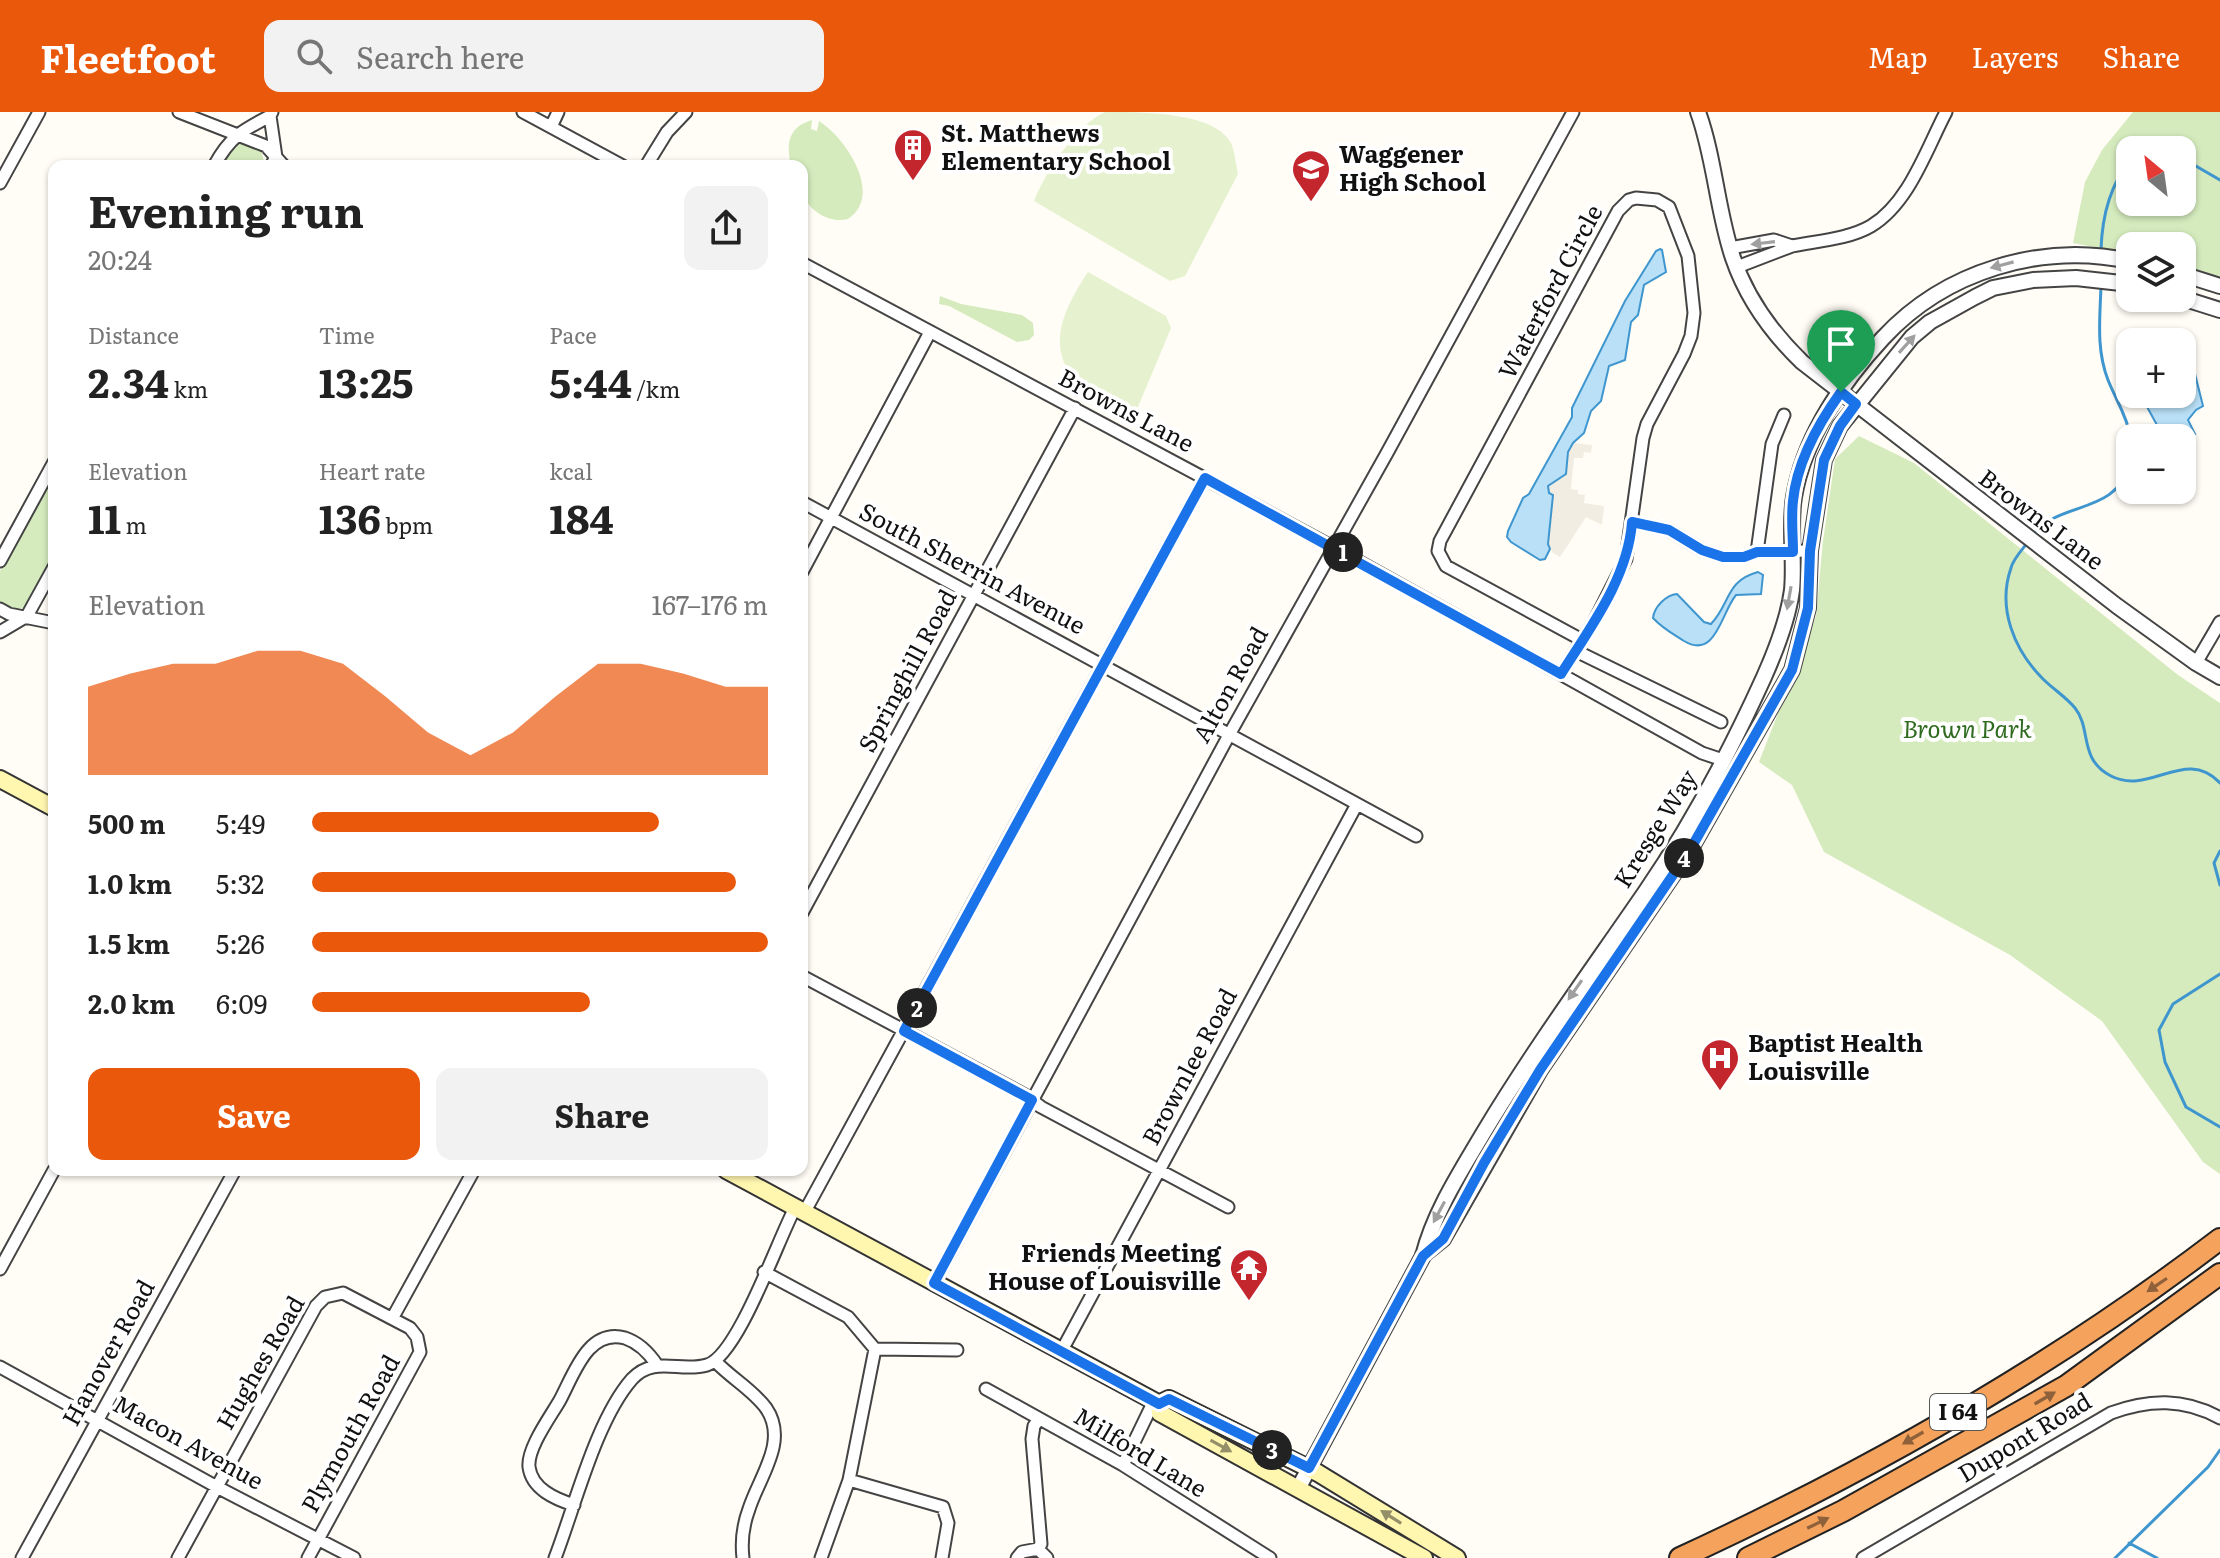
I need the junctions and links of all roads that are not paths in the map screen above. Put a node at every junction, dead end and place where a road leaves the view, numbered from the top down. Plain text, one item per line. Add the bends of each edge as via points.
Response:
1 (39, 112) edge
2 (179, 112) edge
3 (523, 112) edge
4 (558, 112) edge
5 (686, 112) edge
6 (1573, 112) edge
7 (1698, 112) edge
8 (271, 114) edge
9 (1940, 114) edge
10 (551, 127) junction
11 (235, 135) junction
12 (217, 160) edge
13 (275, 160) edge
14 (277, 160) edge
15 (612, 160) edge
16 (650, 160) edge
17 (0, 183) edge
18 (1792, 246) junction
19 (1730, 248) junction
20 (2116, 258) edge
21 (808, 266) edge
22 (1737, 267) junction
23 (2196, 278) edge
24 (2116, 282) edge
25 (2220, 286) edge
26 (2196, 302) edge
27 (2220, 310) edge
28 (930, 332) junction
29 (1841, 392) junction
30 (1856, 404) junction
31 (1075, 408) junction
32 (1784, 415) dead end
33 (48, 473) edge
34 (1205, 478) junction
35 (808, 505) edge
36 (831, 518) junction
37 (1632, 522) junction
38 (1333, 547) junction
39 (1810, 551) junction
40 (1757, 552) junction
41 (1793, 552) junction
42 (0, 561) edge
43 (808, 561) edge
44 (48, 578) edge
45 (975, 595) junction
46 (0, 609) edge
47 (27, 616) junction
48 (48, 621) edge
49 (2220, 622) edge
50 (0, 632) edge
51 (1579, 646) junction
52 (2196, 663) junction
53 (1102, 665) junction
54 (1561, 674) junction
55 (2220, 677) edge
56 (1721, 722) dead end
57 (1229, 735) junction
58 (1723, 760) junction
59 (0, 779) edge
60 (1357, 804) junction
61 (48, 805) edge
62 (1416, 836) dead end
63 (808, 902) edge
64 (808, 979) edge
65 (904, 1031) junction
66 (1032, 1100) junction
67 (1159, 1171) junction
68 (51, 1176) edge
69 (232, 1176) edge
70 (471, 1176) edge
71 (737, 1176) edge
72 (1228, 1207) dead end
73 (799, 1210) junction
74 (2220, 1239) edge
75 (1423, 1256) junction
76 (0, 1269) edge
77 (764, 1272) junction
78 (2220, 1274) edge
79 (934, 1283) junction
80 (393, 1317) junction
81 (875, 1349) junction
82 (957, 1350) dead end
83 (1061, 1352) junction
84 (715, 1361) junction
85 (657, 1365) junction
86 (0, 1367) edge
87 (986, 1389) dead end
88 (1157, 1402) junction
89 (2220, 1418) edge
90 (98, 1419) junction
91 (1039, 1419) junction
92 (1123, 1465) junction
93 (1309, 1468) junction
94 (849, 1480) junction
95 (217, 1487) junction
96 (1299, 1487) junction
97 (574, 1505) junction
98 (319, 1539) junction
99 (1038, 1549) junction
100 (22, 1558) edge
101 (178, 1558) edge
102 (308, 1558) edge
103 (354, 1558) edge
104 (555, 1558) edge
105 (743, 1558) edge
106 (821, 1558) edge
107 (942, 1558) edge
108 (1017, 1558) edge
109 (1047, 1558) edge
110 (1270, 1558) edge
111 (1424, 1558) edge
112 (1457, 1558) edge
113 (1680, 1558) edge
114 (1748, 1558) edge
115 (1863, 1558) edge

1 - 17 street
2 - 11 street
3 - 10 street
4 - 10 street
5 - 16 street
6 - 38 street, Alton Road
7 - 19 street, Browns Lane
8 - 11 street
8 - 14 street
9 - 18 street via 1901,198 1885,216 1869,228
10 - 15 street
11 - 12 street
11 - 13 street via 266,146
18 -> 19 street via 1774,240
18 - 22 street
19 - 22 street, Browns Lane
20 -> 29 street, Kresge Way via 2079,255 1989,268 1901,321
21 - 28 street, Browns Lane
22 - 29 street, Browns Lane via 1771,329
23 - 25 street
30 -> 24 street, Kresge Way via 1912,337 1993,288 2076,278
26 - 27 street
28 - 31 street, Browns Lane
28 - 36 street
29 - 30 street, Browns Lane
29 - 41 street, Kresge Way via 1823,417 1799,475
30 - 39 street, Kresge Way via 1824,460
30 - 52 street, Browns Lane
31 - 34 street, Browns Lane
31 - 45 street, Springhill Road
32 - 40 street via 1772,444
33 - 42 street
34 - 38 street, Browns Lane
34 - 53 street
35 - 36 street, South Sherrin Avenue
36 - 43 street
36 - 45 street, South Sherrin Avenue
37 - 40 street via 1669,530 1723,557
37 - 51 street, Waterford Circle via 1624,564
37 - 51 street, Waterford Circle via 1647,424 1684,354 1694,313 1688,256 1669,207 1636,198 1618,211 1438,551 1446,566
38 - 54 street, Browns Lane
38 - 57 street, Alton Road
39 - 41 street
39 - 75 street, Kresge Way via 1808,608 1792,670 1690,850 1540,1070 1443,1239
40 - 41 street
41 -> 58 street, Kresge Way via 1792,589 1780,639
44 - 47 street
45 - 53 street, South Sherrin Avenue
45 - 63 street, Springhill Road
46 - 47 street
47 - 48 street
47 - 50 street
49 - 52 street
51 - 54 street, Waterford Circle
51 - 56 street
52 - 55 street, Browns Lane
53 - 57 street, South Sherrin Avenue
53 - 65 street
54 - 58 street, Browns Lane
57 - 60 street, South Sherrin Avenue
57 - 66 street, Alton Road
58 -> 75 street, Kresge Way via 1679,842 1513,1083 1430,1230
59 - 61 main road
60 - 62 street, South Sherrin Avenue
60 - 67 street, Brownlee Road
64 - 65 street
65 - 66 street
65 - 73 street
66 - 67 street
66 - 79 street, Alton Road
67 - 72 street
67 - 83 street, Brownlee Road
68 - 76 street
69 - 90 street, Hanover Road
70 - 80 street, Plymouth Road
71 - 73 main road
73 - 77 street
73 - 79 main road
74 -> 113 highway, I 64 via 2013,1380 1874,1460
75 - 93 street, Kresge Way
77 - 81 street via 848,1317
77 - 84 street via 738,1332
114 -> 78 highway, I 64 via 2066,1386
79 - 83 main road
80 - 95 street, Hughes Road via 348,1294 321,1300
80 - 98 street, Plymouth Road via 417,1337 418,1359
81 - 82 street
81 - 94 street
83 - 88 main road
84 - 85 street
84 - 105 street via 759,1400 774,1427 770,1461 743,1528
85 - 97 street via 639,1372 623,1392
85 - 97 street via 647,1350 620,1337 600,1339 586,1352 529,1461 543,1490
86 - 90 street, Macon Avenue
87 - 91 street, Milford Lane
88 - 92 street
88 - 93 main road via 1169,1399
88 -> 96 main road via 1160,1413
89 - 115 street, Dupont Road via 2168,1402 2111,1413
90 - 95 street, Macon Avenue
90 - 100 street, Hanover Road
91 - 92 street, Milford Lane
91 - 99 street via 1032,1439 1042,1537
92 - 110 street, Milford Lane
93 - 96 street, Kresge Way
112 -> 93 main road
94 - 106 street
94 - 107 street via 943,1507 948,1523
95 - 98 street, Macon Avenue
95 - 101 street, Hughes Road
96 - 111 main road
97 - 104 street
98 - 102 street, Plymouth Road
98 - 103 street, Macon Avenue
99 - 108 street
99 - 109 street

